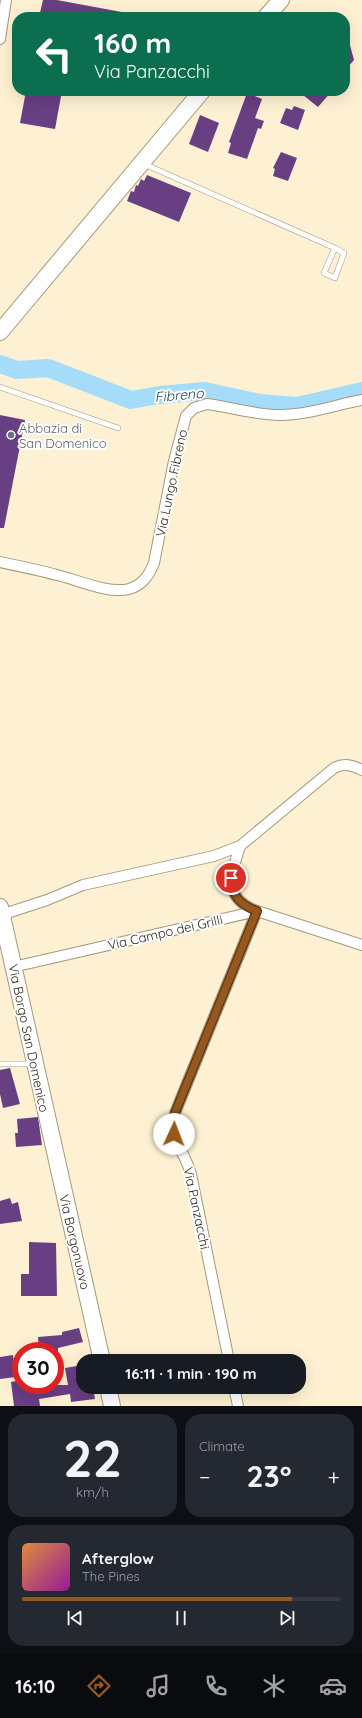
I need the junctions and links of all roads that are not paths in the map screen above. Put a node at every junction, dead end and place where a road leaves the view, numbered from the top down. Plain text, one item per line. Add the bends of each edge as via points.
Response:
1 (6, 0) edge
2 (281, 0) edge
3 (270, 12) edge
4 (0, 39) edge
5 (198, 96) edge
6 (141, 163) junction
7 (335, 248) junction
8 (0, 332) edge
9 (0, 387) edge
10 (362, 400) edge
11 (118, 428) dead end
12 (0, 562) edge
13 (362, 770) edge
14 (240, 846) junction
15 (1, 911) edge
16 (257, 911) junction
17 (362, 945) edge
18 (13, 967) junction
19 (0, 1064) edge
20 (35, 1064) junction
21 (48, 1123) joint
22 (100, 1354) edge
23 (228, 1354) edge
24 (109, 1394) edge
25 (235, 1394) edge
26 (112, 1406) edge
27 (238, 1406) edge

1 - 4 street
2 - 3 main road
5 - 6 main road
6 - 7 lane
6 - 8 main road
7 - 7 lane via 324,273 335,278 344,253
9 - 11 lane
10 - 12 street, Via Lungo Fibreno via 284,415 206,404 190,410 186,416 174,461 154,563 146,578 136,586 126,589 107,588
13 - 14 street via 350,765 334,768
14 - 15 street via 214,856 82,885 51,898
14 - 16 street via 232,875 233,889 239,902
15 - 18 main road, Via Borgo San Domenico
16 - 17 street
16 - 18 street, Via Campo dei Grilli
16 - 23 street, Via Panzacchi via 172,1126 191,1174
18 - 20 main road, Via Borgo San Domenico
19 - 20 lane
20 - 21 main road, Via Borgo San Domenico
21 - 22 main road, Via Borgonuovo
24 - 26 main road
25 - 27 street

